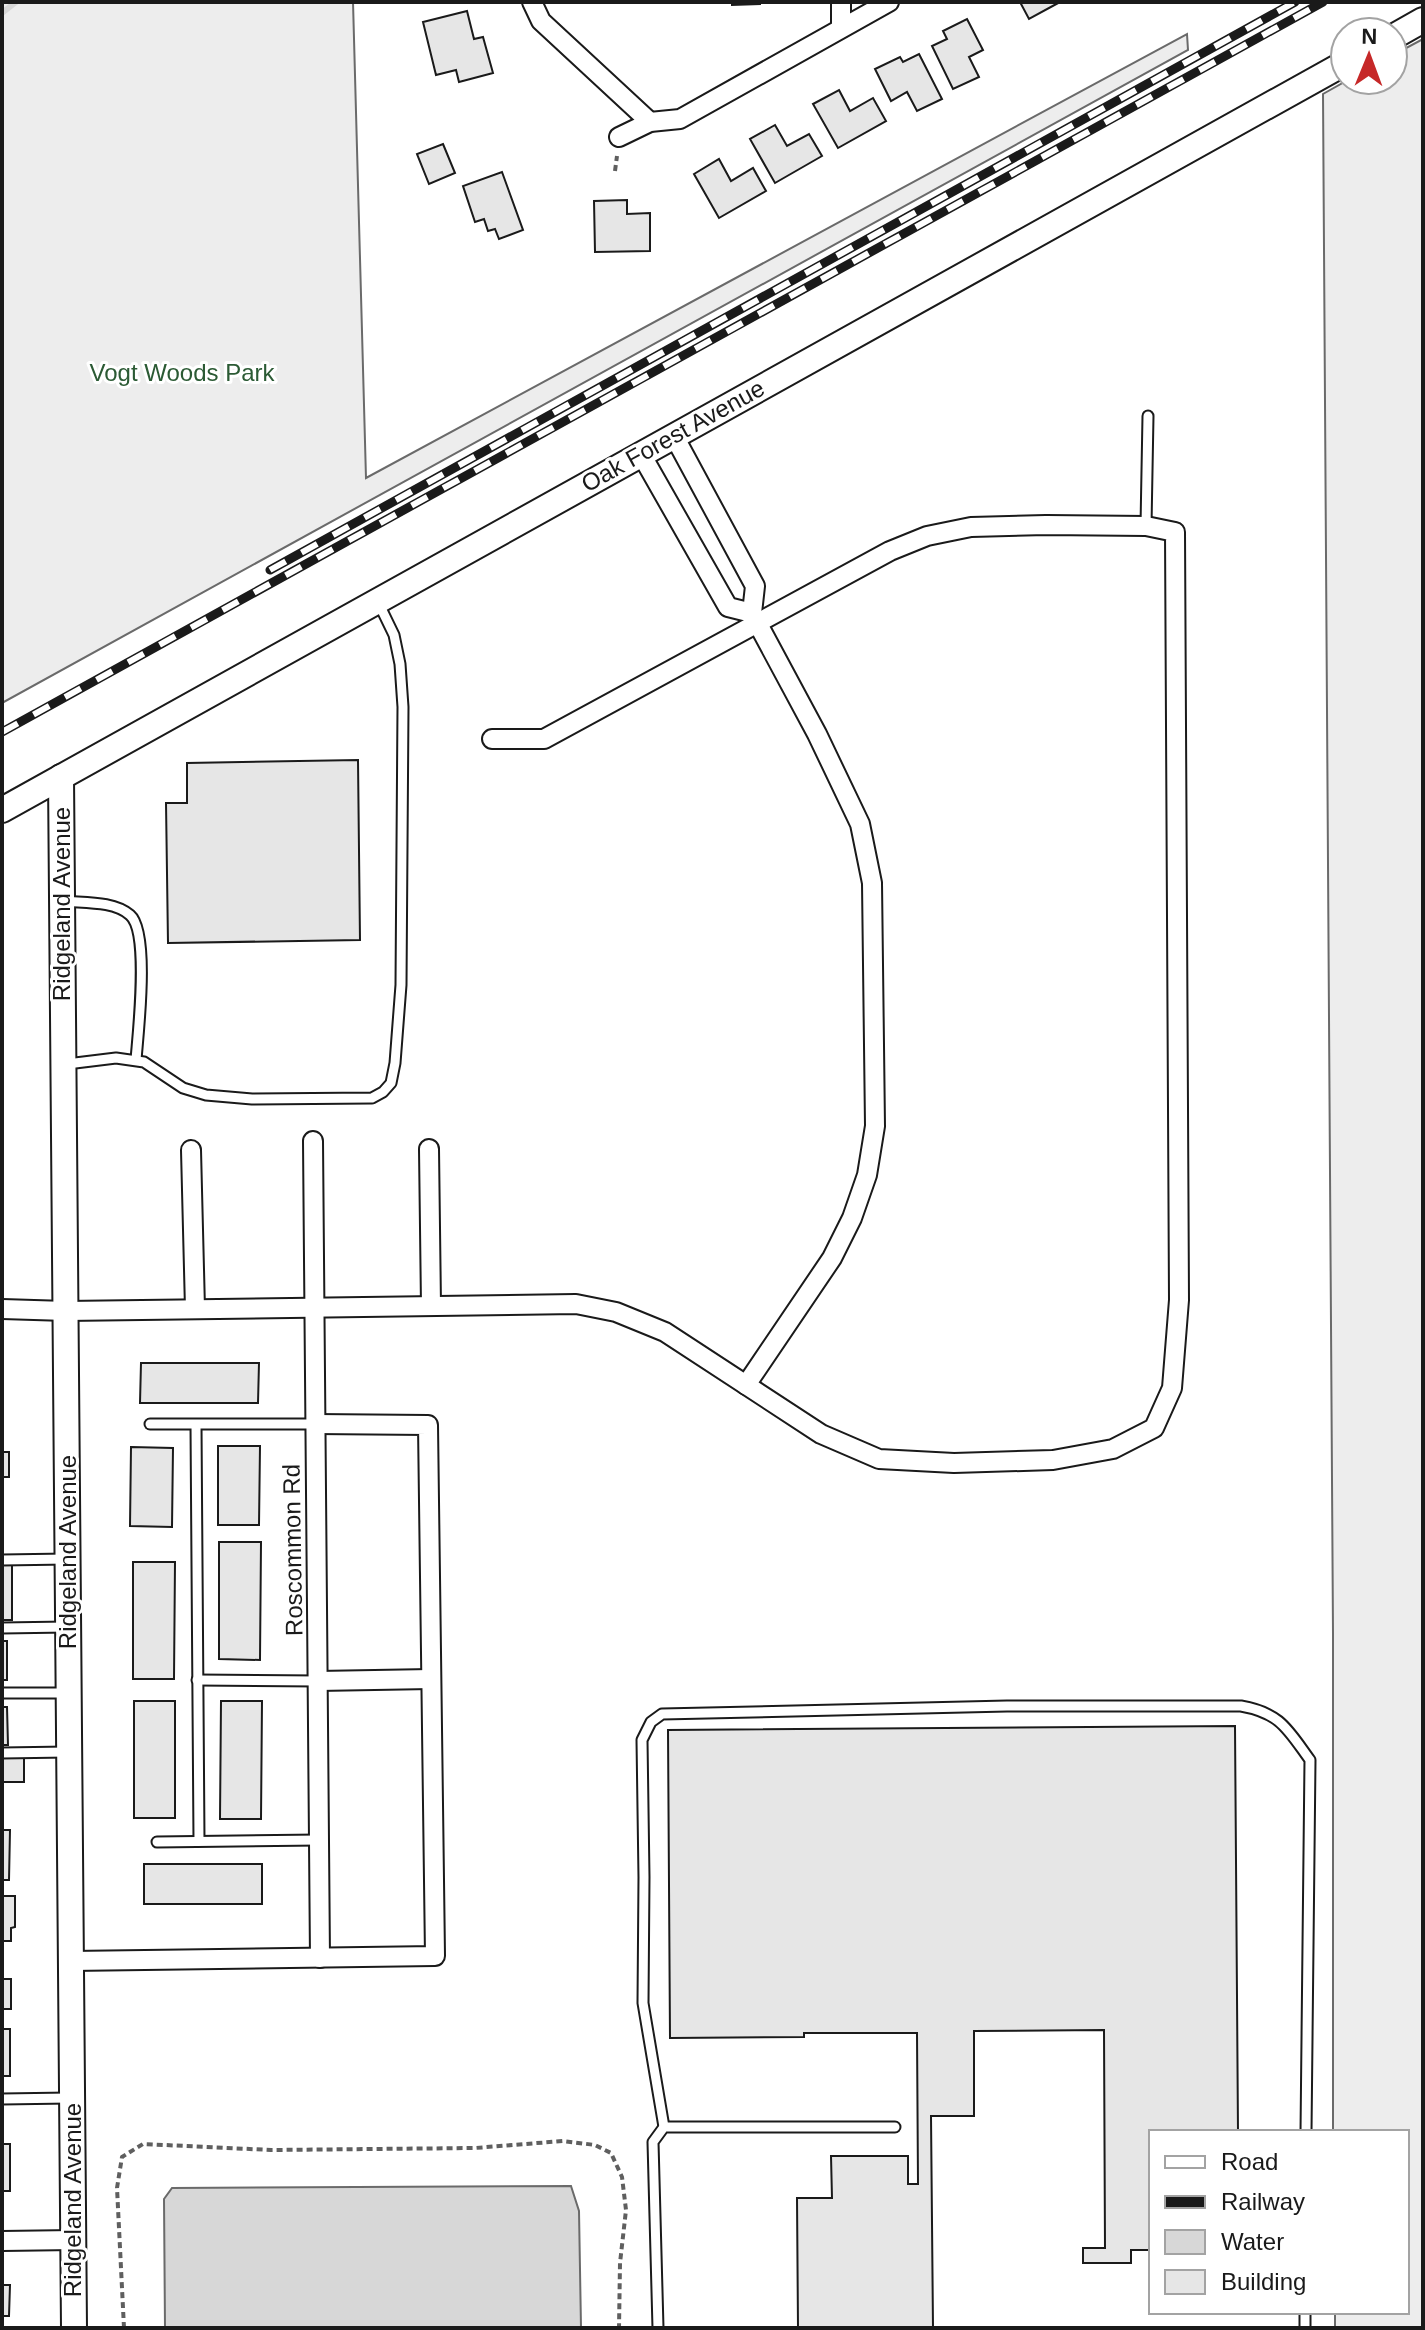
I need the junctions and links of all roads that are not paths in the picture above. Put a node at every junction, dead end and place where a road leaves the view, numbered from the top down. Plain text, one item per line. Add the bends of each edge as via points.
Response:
1 (532, 2) edge
2 (841, 2) edge
3 (889, 2) edge
4 (841, 28) junction
5 (1329, 72) edge
6 (650, 122) junction
7 (619, 137) dead end
8 (1148, 416) dead end
9 (674, 436) junction
10 (641, 454) junction
11 (1146, 526) junction
12 (378, 601) junction
13 (754, 618) junction
14 (492, 739) dead end
15 (61, 777) junction
16 (2, 810) edge
17 (62, 901) junction
18 (136, 1060) junction
19 (63, 1065) junction
20 (313, 1141) dead end
21 (429, 1149) dead end
22 (191, 1150) dead end
23 (431, 1306) junction
24 (315, 1307) junction
25 (2, 1309) edge
26 (195, 1309) junction
27 (66, 1311) junction
28 (746, 1385) junction
29 (150, 1424) dead end
30 (315, 1424) junction
31 (196, 1425) junction
32 (68, 1559) junction
33 (2, 1560) edge
34 (68, 1627) junction
35 (2, 1628) edge
36 (431, 1679) junction
37 (197, 1680) junction
38 (318, 1681) junction
39 (2, 1693) edge
40 (69, 1693) junction
41 (69, 1752) junction
42 (2, 1753) edge
43 (319, 1840) junction
44 (199, 1841) junction
45 (157, 1842) dead end
46 (320, 1958) junction
47 (71, 1961) junction
48 (72, 2098) junction
49 (2, 2099) edge
50 (664, 2127) junction
51 (895, 2127) dead end
52 (1306, 2130) edge
53 (74, 2240) junction
54 (2, 2241) edge
55 (74, 2328) edge
56 (658, 2328) edge

1 - 6 street via 541,21
2 - 4 street
3 - 4 street
4 - 6 street via 680,119
5 - 9 street, Oak Forest Avenue
6 - 7 street
8 - 11 lane
9 - 10 street, Oak Forest Avenue
9 - 13 street via 755,586
10 - 12 street, Oak Forest Avenue
10 - 13 street via 728,607
11 - 13 street via 971,527 927,536
11 - 28 street via 1175,532 1179,1300 1172,1388 1154,1428 1113,1449 1053,1460 879,1459 821,1434
12 - 15 street, Oak Forest Avenue
12 - 18 lane via 394,635 403,707 401,985 391,1083 372,1098 206,1095 183,1088
13 - 14 street via 544,739
13 - 28 street via 860,824 872,883 875,1126 867,1175 845,1232
15 - 16 street, Oak Forest Avenue
15 - 17 street, Ridgeland Avenue
17 - 18 lane via 127,912 139,928
17 - 19 street, Ridgeland Avenue
18 - 19 lane
19 - 27 street, Ridgeland Avenue
20 - 24 street, Roscommon Rd
21 - 23 street
22 - 26 street
23 - 24 street
23 - 28 street via 576,1304 616,1312 665,1332
24 - 26 street
24 - 30 street, Roscommon Rd
25 - 27 street
26 - 27 street
27 - 32 street, Ridgeland Avenue
29 - 31 lane
30 - 31 lane
30 - 36 street via 428,1425
30 - 38 street, Roscommon Rd
31 - 37 lane
32 - 33 lane
32 - 34 street, Ridgeland Avenue
34 - 35 lane
34 - 40 street, Ridgeland Avenue
36 - 38 street
36 - 46 street via 435,1956
37 - 38 lane
37 - 44 lane
38 - 43 street, Roscommon Rd
39 - 40 lane
40 - 41 street, Ridgeland Avenue
41 - 42 lane
41 - 47 street, Ridgeland Avenue
43 - 44 lane
43 - 46 street, Roscommon Rd
44 - 45 lane
46 - 47 street
47 - 48 street, Ridgeland Avenue
48 - 49 lane
48 - 53 street, Ridgeland Avenue
50 - 51 lane
50 - 52 lane via 643,2003 642,1740 651,1722 662,1714 1241,1706 1261,1710 1285,1726 1310,1760
50 - 56 lane via 653,2142
53 - 54 street
53 - 55 street, Ridgeland Avenue

